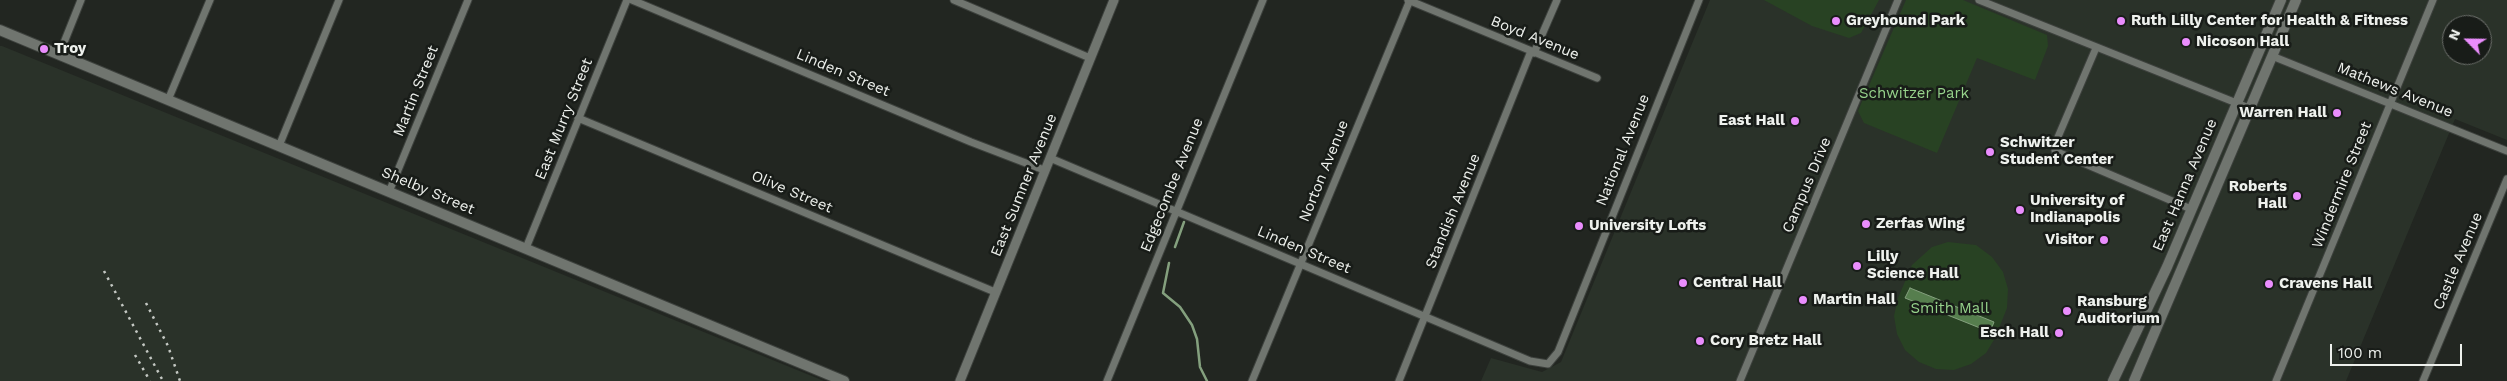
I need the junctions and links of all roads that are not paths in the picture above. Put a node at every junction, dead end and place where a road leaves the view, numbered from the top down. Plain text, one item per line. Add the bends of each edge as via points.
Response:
1 (81, 0) edge
2 (210, 0) edge
3 (339, 0) edge
4 (468, 0) edge
5 (627, 0) edge
6 (632, 0) edge
7 (954, 0) edge
8 (1114, 0) edge
9 (1263, 0) edge
10 (1409, 0) edge
11 (1557, 0) edge
12 (1699, 0) edge
13 (1898, 0) edge
14 (1979, 0) edge
15 (2281, 0) edge
16 (2296, 0) edge
17 (2434, 0) edge
18 (0, 30) edge
19 (2096, 48) junction
20 (1533, 52) junction
21 (59, 55) junction
22 (2272, 56) junction
23 (1090, 58) junction
24 (1597, 78) dead end
25 (168, 100) junction
26 (2237, 103) junction
27 (2391, 103) junction
28 (2250, 108) junction
29 (578, 118) junction
30 (279, 146) junction
31 (2507, 151) edge
32 (1050, 158) junction
33 (1044, 170) junction
34 (2507, 179) edge
35 (390, 192) junction
36 (2191, 209) junction
37 (1176, 211) junction
38 (526, 248) junction
39 (1301, 264) junction
40 (995, 292) junction
41 (1426, 316) junction
42 (1548, 364) joint
43 (844, 381) edge
44 (960, 381) edge
45 (1107, 381) edge
46 (1252, 381) edge
47 (1399, 381) edge
48 (1740, 381) edge
49 (2113, 381) edge
50 (2134, 381) edge
51 (2276, 381) edge
52 (2423, 381) edge

1 - 21 street
2 - 25 street
3 - 30 street
4 - 35 street, Martin Street
5 - 29 street, East Murry Street
6 - 33 street, Linden Street
7 - 23 street
8 - 23 street, East Sumner Avenue
9 - 37 street, Edgecombe Avenue
10 - 20 street, Boyd Avenue
10 - 39 street, Norton Avenue
11 - 20 street, Standish Avenue
12 - 42 street, National Avenue via 1558,352
13 - 48 street, Campus Drive
14 - 19 street
15 - 26 main road, East Hanna Avenue
16 - 22 main road, East Hanna Avenue
17 - 27 street, Windermire Street
18 - 21 main road, Shelby Street
19 - 26 street
19 - 36 street via 2055,144 2055,151
20 - 24 street, Boyd Avenue
20 - 41 street, Standish Avenue
21 - 25 main road, Shelby Street
22 - 27 street, Mathews Avenue
22 - 28 main road, East Hanna Avenue
23 - 32 street, East Sumner Avenue
25 - 30 main road, Shelby Street
26 - 28 street
26 - 36 main road, East Hanna Avenue
27 - 31 street, Mathews Avenue
27 - 51 street, Windermire Street
28 - 50 main road, East Hanna Avenue
29 - 38 street, East Murry Street
29 - 40 street, Olive Street
30 - 35 main road, Shelby Street
32 - 33 street, East Sumner Avenue
32 - 37 street, Linden Street
33 - 40 street, East Sumner Avenue
34 - 52 street, Castle Avenue
35 - 38 main road, Shelby Street
36 - 49 main road, East Hanna Avenue
37 - 39 street, Linden Street
37 - 45 street, Edgecombe Avenue
38 - 43 main road, Shelby Street
39 - 41 street, Linden Street
39 - 46 street, Norton Avenue
40 - 44 street, East Sumner Avenue
41 - 42 street, Linden Street via 1530,361
41 - 47 street, Standish Avenue

